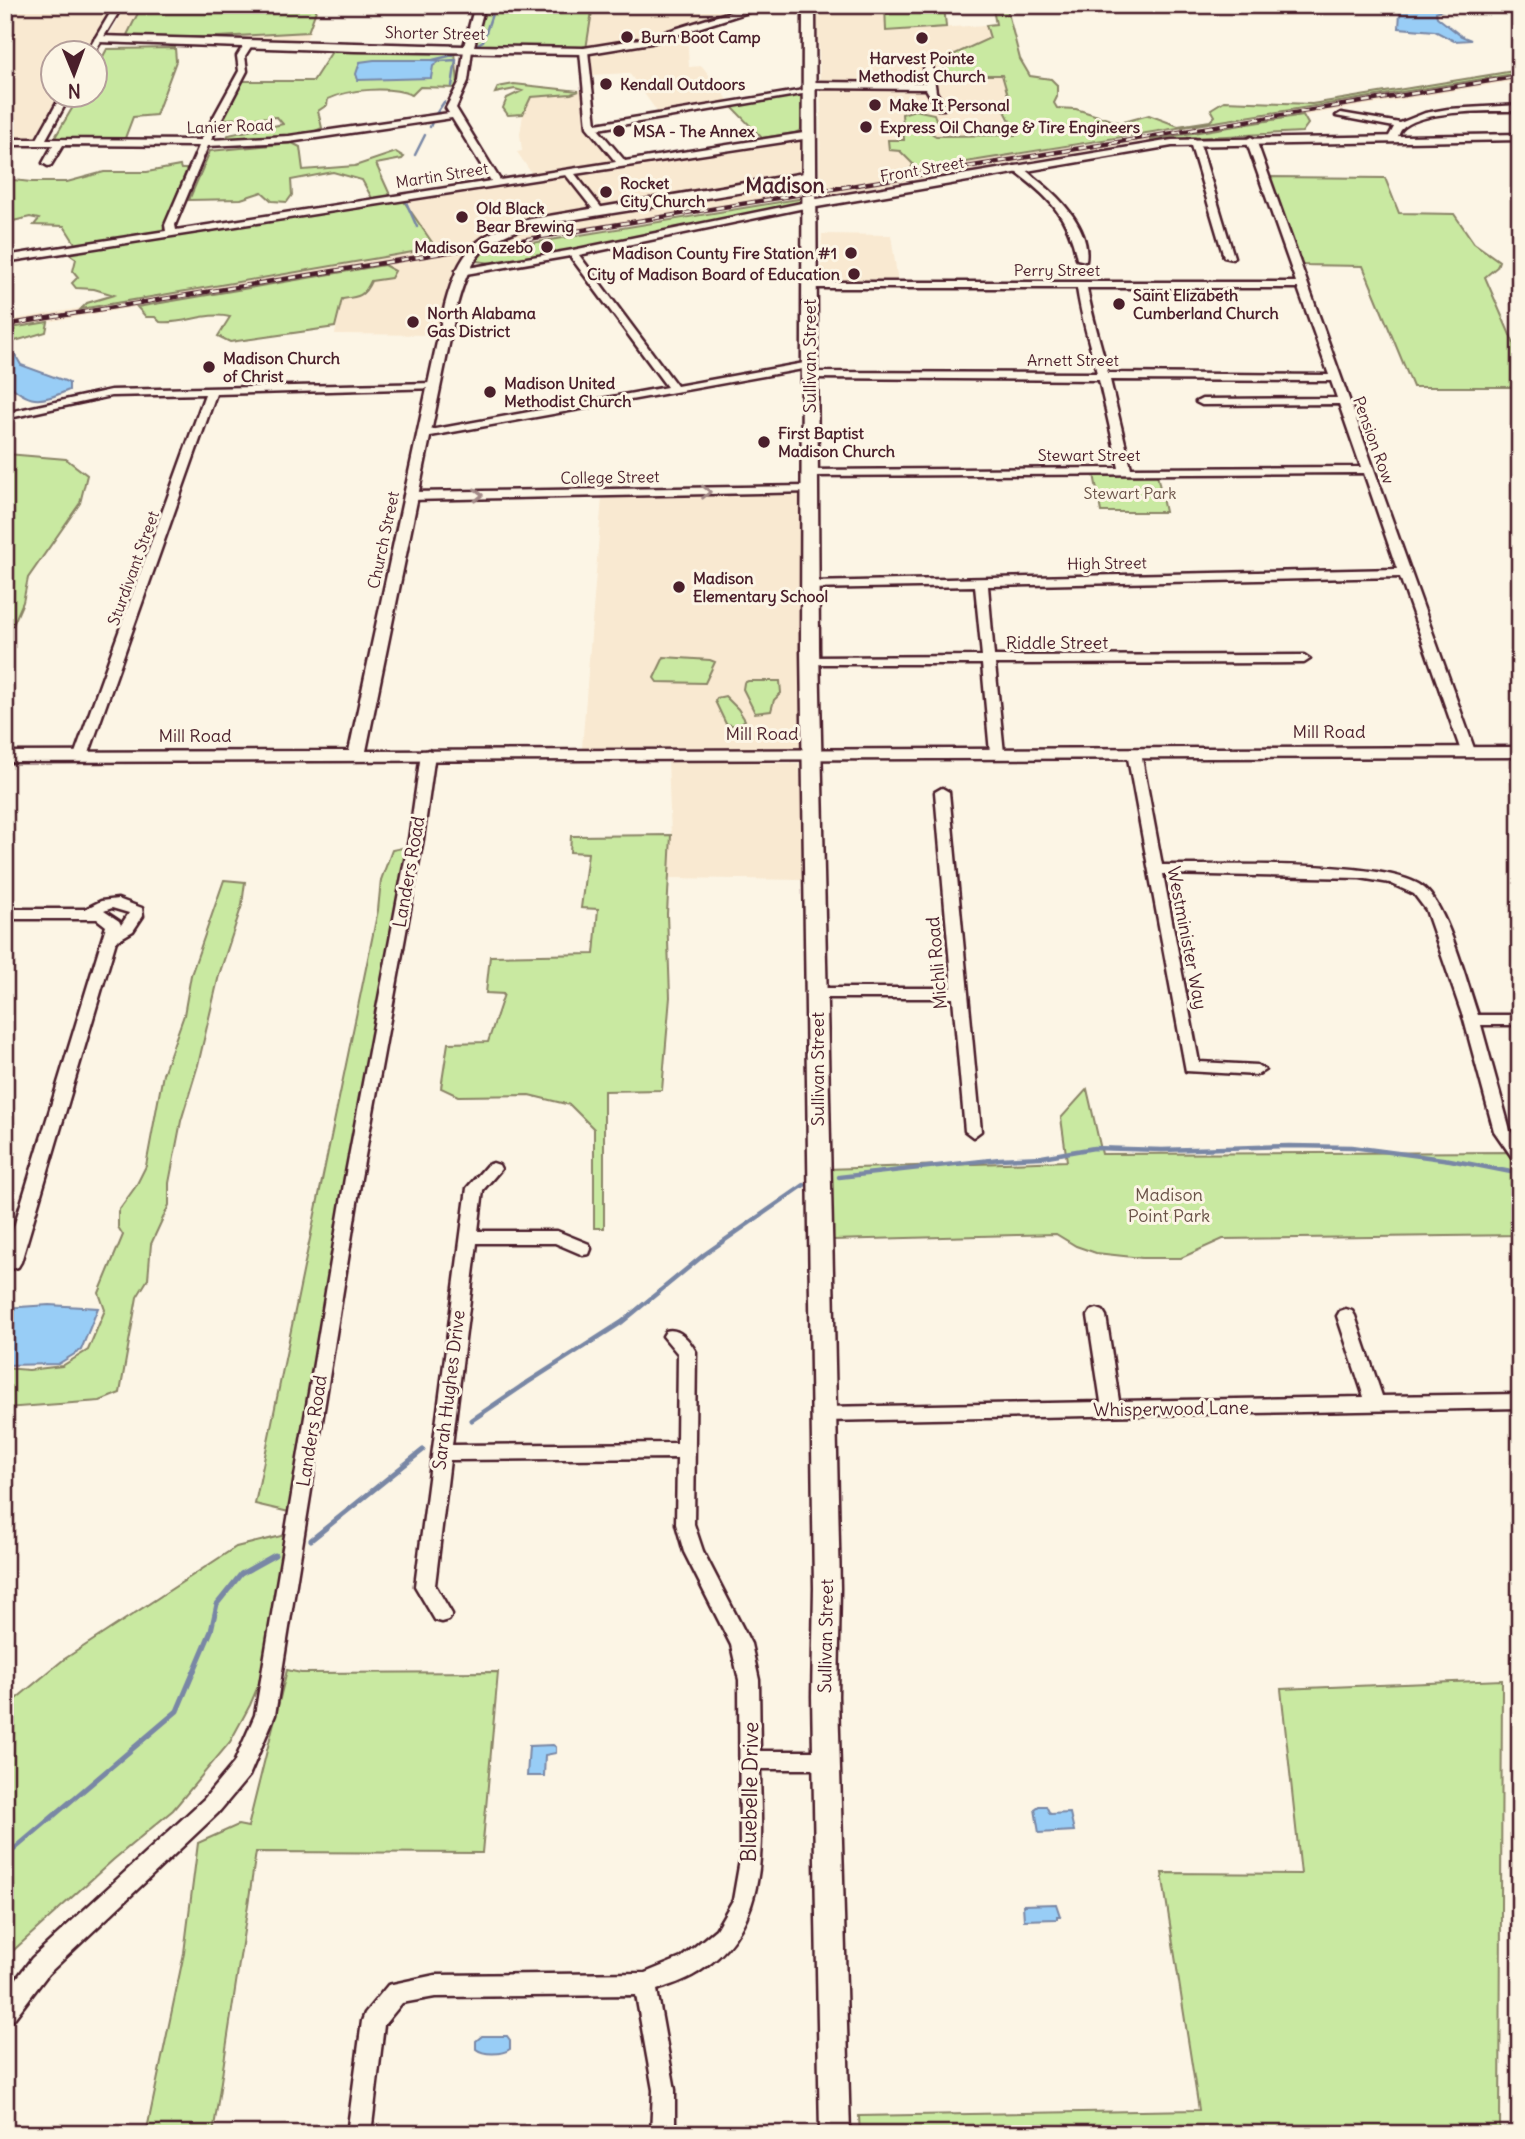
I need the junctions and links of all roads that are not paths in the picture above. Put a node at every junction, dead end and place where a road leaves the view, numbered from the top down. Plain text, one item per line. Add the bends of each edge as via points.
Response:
1 (119, 5) edge
2 (480, 5) edge
3 (765, 5) edge
4 (809, 5) edge
5 (100, 38) edge
6 (108, 39) edge
7 (248, 45) junction
8 (468, 50) junction
9 (584, 51) junction
10 (928, 63) dead end
11 (929, 86) junction
12 (810, 89) junction
13 (941, 107) dead end
14 (59, 108) edge
15 (1520, 108) edge
16 (453, 115) junction
17 (1341, 116) dead end
18 (1398, 125) junction
19 (592, 127) junction
20 (810, 135) junction
21 (1520, 137) edge
22 (1393, 138) junction
23 (1251, 139) junction
24 (1192, 141) junction
25 (5, 142) edge
26 (40, 142) junction
27 (59, 143) junction
28 (204, 144) junction
29 (48, 163) dead end
30 (622, 163) junction
31 (1016, 168) junction
32 (568, 171) junction
33 (496, 182) junction
34 (811, 189) junction
35 (599, 211) junction
36 (171, 233) junction
37 (573, 254) junction
38 (1230, 257) dead end
39 (1082, 258) dead end
40 (5, 260) edge
41 (460, 272) junction
42 (810, 285) junction
43 (1303, 285) junction
44 (1082, 286) junction
45 (810, 370) junction
46 (1103, 376) junction
47 (1335, 378) junction
48 (435, 386) junction
49 (674, 388) junction
50 (212, 390) junction
51 (1343, 401) junction
52 (1202, 402) dead end
53 (5, 416) edge
54 (425, 434) junction
55 (1368, 470) junction
56 (1126, 471) junction
57 (809, 473) junction
58 (809, 491) junction
59 (410, 496) junction
60 (1404, 573) junction
61 (981, 582) junction
62 (810, 586) junction
63 (1304, 659) dead end
64 (989, 660) junction
65 (810, 661) junction
66 (1468, 751) junction
67 (1134, 752) junction
68 (1520, 752) edge
69 (812, 753) junction
70 (997, 753) junction
71 (357, 754) junction
72 (428, 754) junction
73 (81, 756) junction
74 (5, 757) edge
75 (942, 792) dead end
76 (1155, 869) junction
77 (5, 914) edge
78 (88, 914) junction
79 (111, 938) junction
80 (958, 988) junction
81 (817, 989) junction
82 (1472, 1020) junction
83 (1520, 1020) edge
84 (1257, 1070) dead end
85 (973, 1131) dead end
86 (1520, 1156) edge
87 (493, 1169) dead end
88 (468, 1237) junction
89 (583, 1249) dead end
90 (5, 1265) edge
91 (1097, 1316) dead end
92 (1346, 1316) dead end
93 (672, 1336) dead end
94 (1520, 1401) edge
95 (1376, 1404) junction
96 (1111, 1410) junction
97 (823, 1414) junction
98 (686, 1451) junction
99 (441, 1453) junction
100 (442, 1614) dead end
101 (751, 1760) junction
102 (827, 1760) junction
103 (645, 1984) junction
104 (5, 2012) edge
105 (359, 2134) edge
106 (663, 2134) edge
107 (835, 2134) edge

1 - 5 street
2 - 8 street
3 - 9 street, Shorter Street via 647,41
4 - 12 main road, Sullivan Street
6 - 7 street, Shorter Street
7 - 8 street, Shorter Street
7 - 28 street via 241,56 243,71
8 - 9 street, Shorter Street
8 - 16 street via 464,81 451,108
9 - 19 street
10 - 11 street
11 - 12 street
11 - 13 street
12 - 19 street
12 - 20 main road, Sullivan Street
14 - 26 street
15 - 18 street via 1438,113
16 - 28 street, Lanier Road via 289,139
16 - 33 street
17 - 18 street
18 - 22 street
19 - 30 street
20 - 30 street, Martin Street
20 - 34 main road, Sullivan Street
21 - 22 street, Front Street
22 - 23 street, Front Street
23 - 24 street, Front Street
23 - 43 street, Pension Row
24 - 31 street, Front Street
24 - 38 street
25 - 26 street, Lanier Road
26 - 27 street, Lanier Road
27 - 28 street, Lanier Road
27 - 29 street
28 - 36 street via 170,225
30 - 32 street, Martin Street
31 - 34 street, Front Street
31 - 39 street via 1071,221
32 - 33 street, Martin Street
32 - 35 street
33 - 36 street, Martin Street
34 - 35 street via 781,183
34 - 37 street, Front Street
34 - 42 main road, Sullivan Street
35 - 41 street via 495,234 474,248
36 - 40 street, Martin Street
37 - 41 street, Front Street
37 - 49 street
41 - 48 street, Church Street
42 - 44 street, Perry Street
42 - 45 main road, Sullivan Street
43 - 44 street, Perry Street
43 - 47 street, Pension Row
44 - 46 street
45 - 46 street, Arnett Street
45 - 49 street, Arnett Street
45 - 57 main road, Sullivan Street
46 - 47 street, Arnett Street
46 - 56 street
47 - 51 street, Pension Row
48 - 50 street
48 - 54 street, Church Street
49 - 54 street, Arnett Street
50 - 53 street via 111,393
50 - 73 street, Sturdivant Street
51 - 52 street
51 - 55 street, Pension Row
54 - 59 street, Church Street
55 - 56 street, Stewart Street
55 - 60 street, Pension Row
56 - 57 street, Stewart Street
57 - 58 main road, Sullivan Street
59 -> 58 street, College Street
58 - 62 main road, Sullivan Street
59 - 71 street, Church Street
60 - 61 street, High Street
60 - 66 street, Pension Row
61 - 62 street, High Street
61 - 64 street
62 - 65 main road, Sullivan Street
63 - 64 street, Riddle Street
64 - 65 street, Riddle Street
64 - 70 street
65 - 69 main road, Sullivan Street
66 - 67 street, Mill Road
66 - 68 street, Mill Road
67 - 70 street, Mill Road
67 - 76 street, Westminister Way
69 - 70 street, Mill Road
69 - 72 street, Mill Road
69 - 81 main road, Sullivan Street
71 - 72 street, Mill Road
71 - 73 street, Mill Road
72 - 104 street, Landers Road via 265,1715 242,1769 211,1806 40,1966
73 - 74 street, Mill Road
75 - 80 street, Michli Road
76 - 82 street via 1360,873 1394,879 1419,891 1433,909
76 - 84 street, Westminister Way via 1192,1067
77 - 78 street
78 - 79 street via 101,915 114,924
78 - 79 street via 117,902 137,911 137,919
79 - 90 street via 12,1262
80 - 81 street
80 - 85 street, Michli Road
81 - 97 main road, Sullivan Street
82 - 83 street
82 - 86 street via 1503,1131
87 - 88 street, Sarah Hughes Drive via 475,1188
88 - 89 street via 557,1237
88 - 99 street, Sarah Hughes Drive
91 - 96 street
92 - 95 street
93 - 98 street, Bluebelle Drive via 687,1352
94 - 95 street, Whisperwood Lane
95 - 96 street, Whisperwood Lane
96 - 97 street, Whisperwood Lane
97 - 102 main road, Sullivan Street
98 - 99 street
98 - 101 street, Bluebelle Drive via 685,1524 694,1552 741,1644 749,1680
99 - 100 street, Sarah Hughes Drive via 425,1586
101 - 102 street
101 - 103 street, Bluebelle Drive via 751,1860 743,1903 724,1936 689,1966
102 - 107 main road, Sullivan Street
103 - 105 street, Bluebelle Drive via 435,1986 396,1993 373,2021
103 - 106 street via 664,2090

